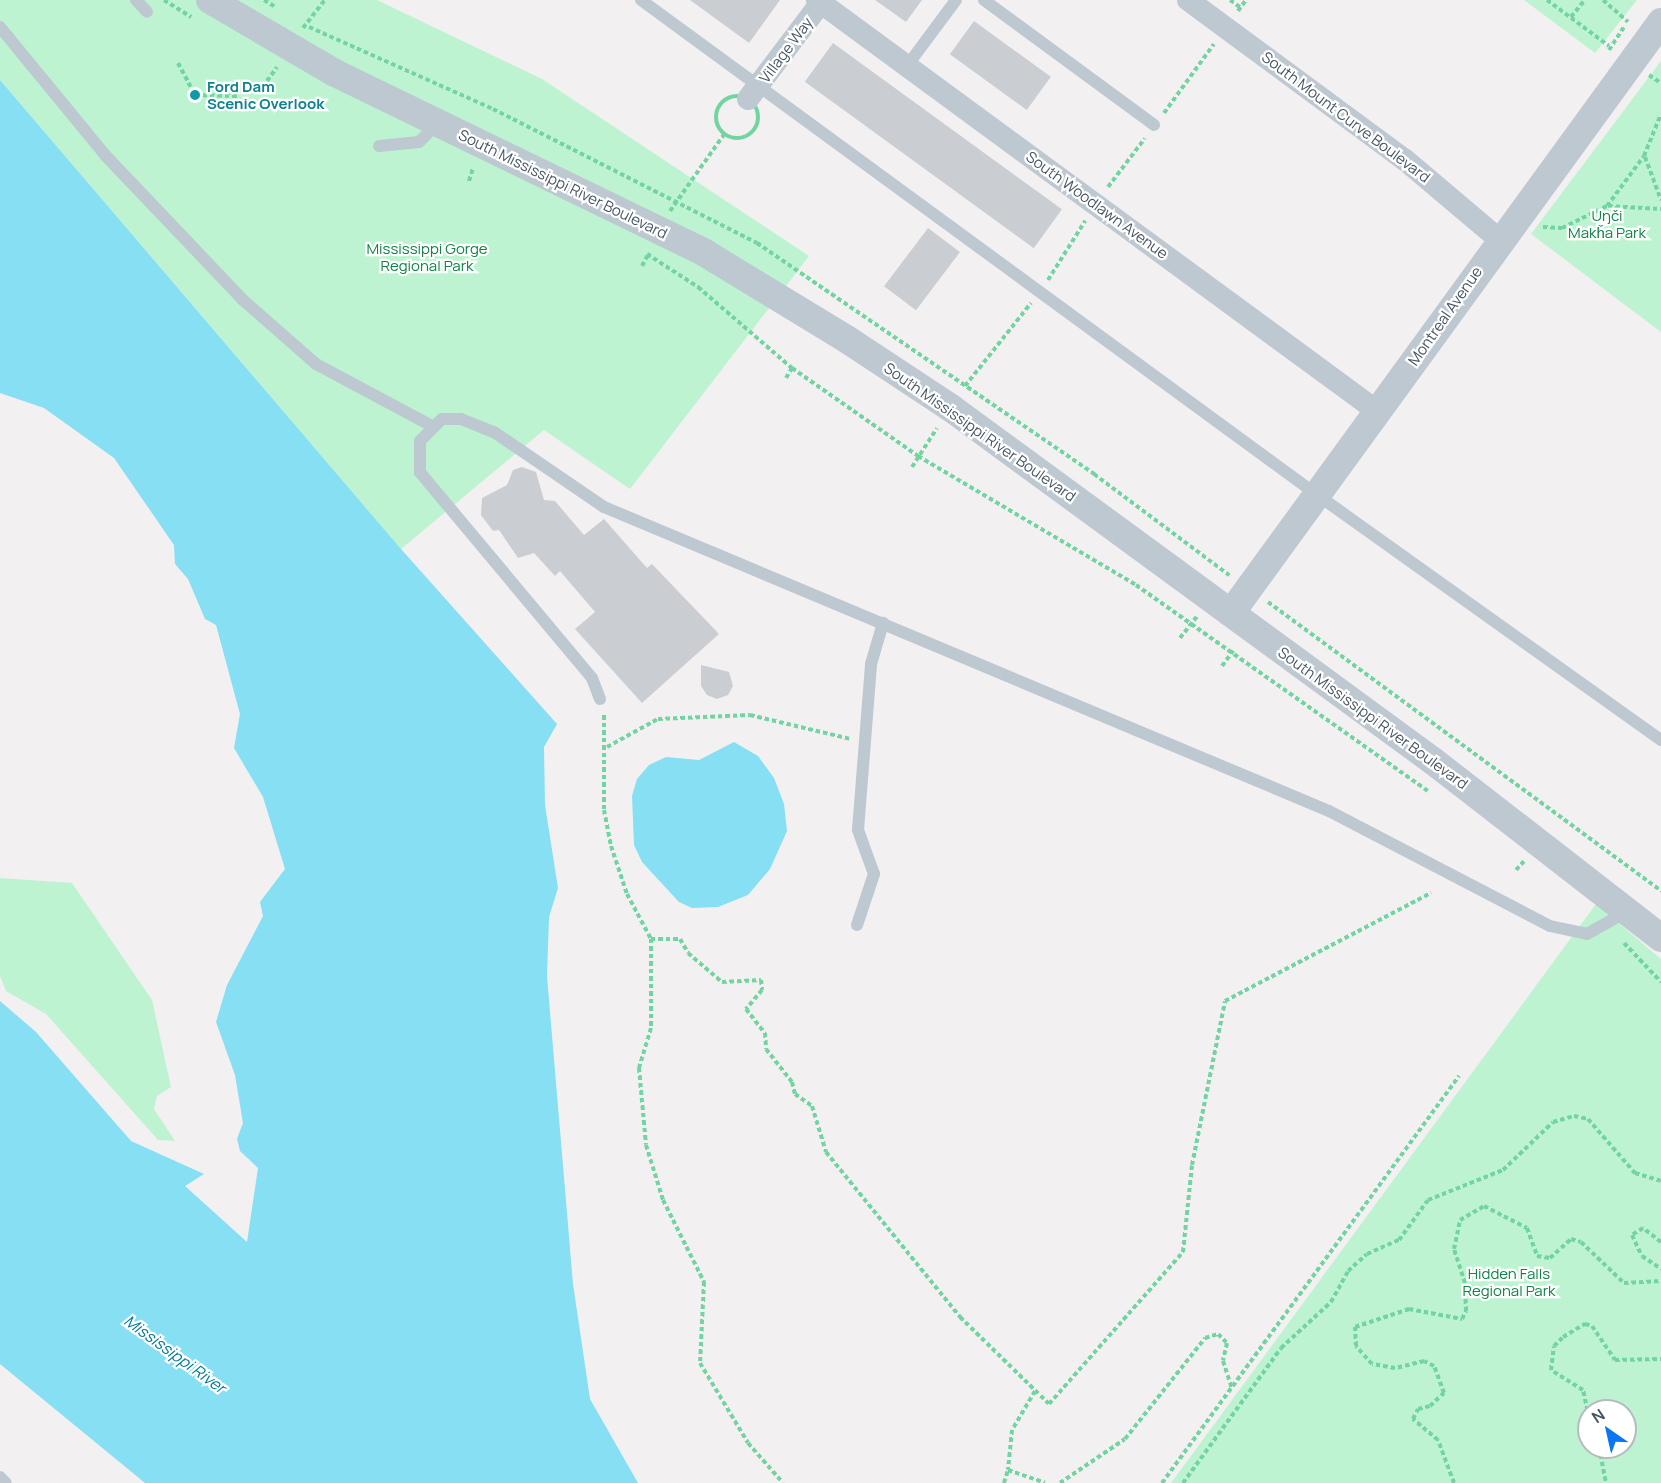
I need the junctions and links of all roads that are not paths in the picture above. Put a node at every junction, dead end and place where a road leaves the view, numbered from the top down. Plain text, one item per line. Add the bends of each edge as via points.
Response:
1 (136, 0) edge
2 (641, 0) edge
3 (956, 0) edge
4 (984, 0) edge
5 (1188, 0) edge
6 (820, 1) edge
7 (147, 12) dead end
8 (206, 12) edge
9 (1661, 22) edge
10 (0, 27) edge
11 (907, 66) junction
12 (753, 93) junction
13 (437, 124) junction
14 (1154, 125) road end
15 (379, 146) dead end
16 (1500, 240) junction
17 (1377, 411) junction
18 (432, 426) junction
19 (1316, 494) junction
20 (1231, 613) junction
21 (883, 623) junction
22 (600, 699) road end
23 (1661, 740) edge
24 (1630, 909) junction
25 (857, 925) dead end
26 (1661, 938) edge
27 (0, 1477) edge
28 (6, 1483) edge

1 - 7 lane
2 - 12 lane
3 - 11 lane
4 - 14 lane
5 - 16 street, South Mount Curve Boulevard via 1404,159
6 - 11 street, South Woodlawn Avenue
6 - 12 street, Village Way
8 - 13 street, South Mississippi River Boulevard
9 - 16 street, Montreal Avenue
10 - 18 lane via 105,155 243,300 316,364
11 - 17 street, South Woodlawn Avenue
12 - 19 lane via 1041,291
13 - 15 lane via 419,142
13 - 20 street, South Mississippi River Boulevard via 705,253 848,340 951,408
16 - 17 street, Montreal Avenue
17 - 19 street, Montreal Avenue
18 - 21 lane via 442,419 462,419 494,432 604,507
18 - 22 lane via 420,441 417,457 428,486 592,678
19 - 20 street, Montreal Avenue
19 - 23 lane
20 - 24 street, South Mississippi River Boulevard
21 - 24 lane via 1329,811 1550,926 1587,934
21 - 25 lane via 871,664 858,830 874,874
24 - 26 street, South Mississippi River Boulevard
27 - 28 lane

